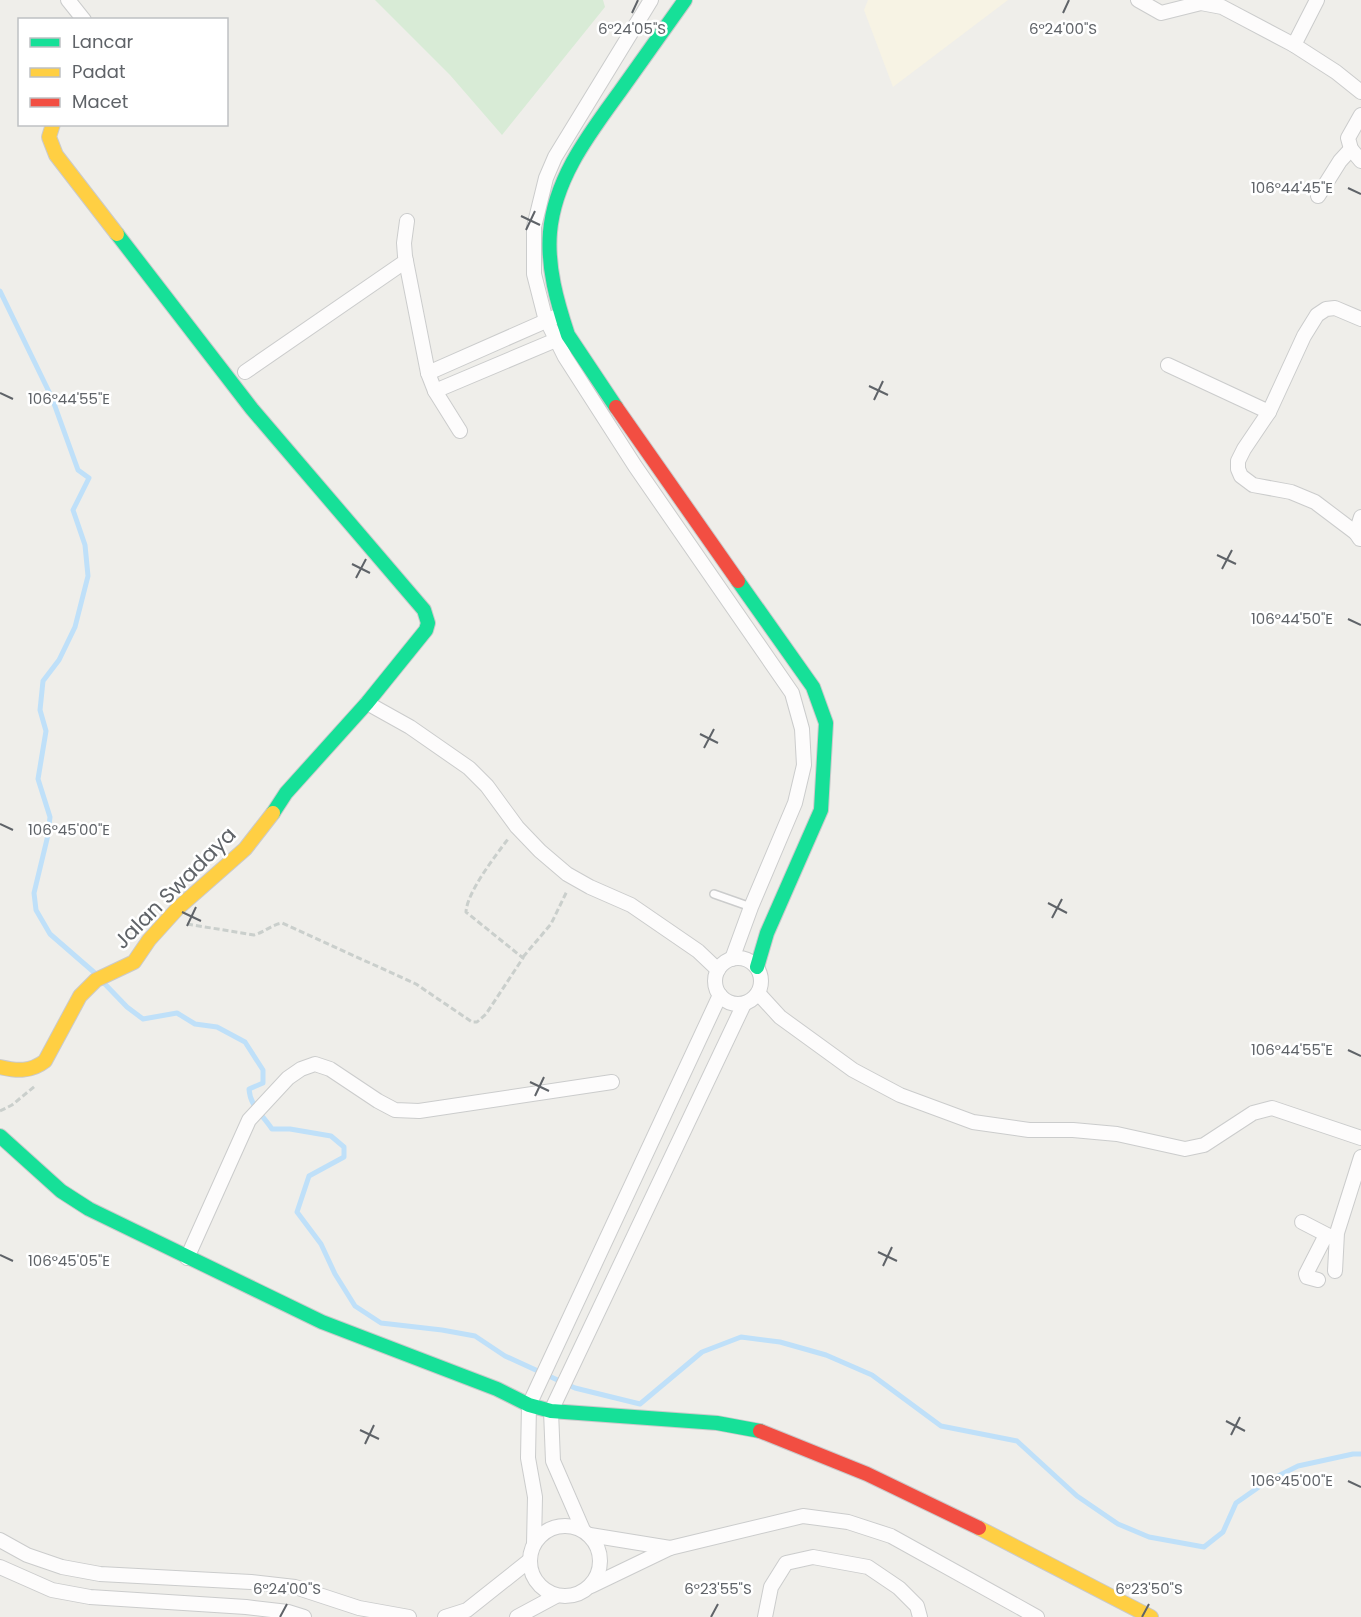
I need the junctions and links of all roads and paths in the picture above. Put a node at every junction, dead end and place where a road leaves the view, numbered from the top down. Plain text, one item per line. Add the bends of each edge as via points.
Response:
1 (651, 0) edge
2 (685, 0) edge
3 (1138, 0) edge
4 (1317, 0) edge
5 (73, 2) edge
6 (83, 18) edge
7 (1294, 45) junction
8 (1361, 92) edge
9 (1361, 115) edge
10 (52, 126) edge
11 (1351, 149) junction
12 (1361, 161) edge
13 (1318, 196) dead end
14 (407, 221) dead end
15 (406, 261) junction
16 (560, 314) junction
17 (1361, 319) edge
18 (547, 321) junction
19 (562, 337) junction
20 (1168, 365) dead end
21 (245, 372) dead end
22 (428, 373) junction
23 (435, 391) junction
24 (1269, 412) junction
25 (460, 431) dead end
26 (649, 456) junction
27 (635, 466) junction
28 (1361, 517) edge
29 (1358, 537) edge
30 (367, 703) junction
31 (517, 827) junction
32 (574, 879) junction
33 (714, 894) dead end
34 (751, 907) junction
35 (167, 920) junction
36 (523, 958) junction
37 (732, 959) junction
38 (757, 967) junction
39 (718, 970) junction
40 (758, 993) junction
41 (720, 995) junction
42 (744, 1004) junction
43 (0, 1067) edge
44 (612, 1082) dead end
45 (0, 1136) edge
46 (1361, 1138) edge
47 (1361, 1157) edge
48 (1302, 1222) dead end
49 (1331, 1237) junction
50 (187, 1258) junction
51 (1335, 1270) dead end
52 (1318, 1280) dead end
53 (529, 1405) junction
54 (551, 1411) junction
55 (586, 1533) junction
56 (0, 1540) edge
57 (534, 1544) junction
58 (670, 1548) junction
59 (530, 1560) junction
60 (0, 1567) edge
61 (591, 1586) junction
62 (556, 1596) junction
63 (358, 1612) edge
64 (1032, 1616) edge
65 (304, 1617) edge
66 (408, 1617) edge
67 (445, 1617) edge
68 (517, 1617) edge
69 (765, 1617) edge
70 (920, 1617) edge
71 (1151, 1617) edge

1 - 18 street via 546,178 534,227 534,274
2 - 16 street via 582,144 562,182 550,230 550,269
3 - 7 street via 1161,13 1191,4 1222,7
4 - 7 street
5 - 6 street
7 - 8 street
9 - 11 street via 1348,138
10 - 30 street, Jalan Swadaya via 49,137 56,154 157,288 252,409 424,610 426,630
11 - 12 street
11 - 13 street
14 - 15 street
15 - 21 street
15 - 22 street
16 - 18 street
16 - 19 street
17 - 24 street via 1335,308 1317,315
18 - 19 street
18 - 22 street
19 - 23 street
19 - 26 street
19 - 27 street via 565,357
20 - 24 street
22 - 23 street
23 - 25 street
24 - 29 street via 1238,461 1241,476 1253,485 1291,492 1315,502
26 - 27 lane
26 - 38 street via 813,687 826,723 821,810 767,933
27 - 34 street via 792,693 802,729 804,765 795,803
28 - 29 street
30 - 31 street via 469,768
30 - 35 street, Jalan Swadaya via 286,793 245,849
31 - 32 street
31 - 36 path via 479,881 466,912
32 - 36 path via 551,924
32 - 39 street via 631,905 698,951
33 - 34 lane
34 - 37 street
35 - 36 path via 254,935 282,923 416,984 472,1022 486,1014
35 - 43 street, Jalan Swadaya via 134,963 96,980 74,1006 45,1061 25,1071
37 - 38 street via 741,958
37 - 39 street
38 - 40 street via 761,984
39 - 41 street via 715,978
40 - 42 street
40 - 46 street via 780,1017 853,1070 900,1095 973,1122 1029,1130 1117,1134 1185,1149 1204,1145 1253,1113 1272,1108
41 - 42 street via 726,1002
41 - 53 street
42 - 54 street
44 - 50 street via 419,1111 394,1110 330,1069 315,1064 301,1069 249,1120
45 - 50 street via 72,1199
47 - 49 street
48 - 49 street
49 - 51 street
49 - 52 street via 1306,1274
50 - 53 street via 322,1322
53 - 54 street
53 - 57 street
54 - 55 street via 553,1461
54 - 71 street via 717,1423 774,1435 959,1516
55 - 57 street via 565,1525 547,1530
55 - 58 street
55 - 61 street via 596,1542 601,1560
56 - 63 street via 53,1564 100,1574 295,1587
57 - 59 street
58 - 61 street
58 - 64 street via 803,1516 848,1522 891,1536
59 - 62 street via 534,1579
59 - 67 street via 467,1610
60 - 65 street via 52,1590 90,1597 246,1607
61 - 62 street via 575,1596
62 - 68 street
63 - 66 street
69 - 70 street via 771,1587 786,1563 813,1557 868,1567 899,1588 917,1606

